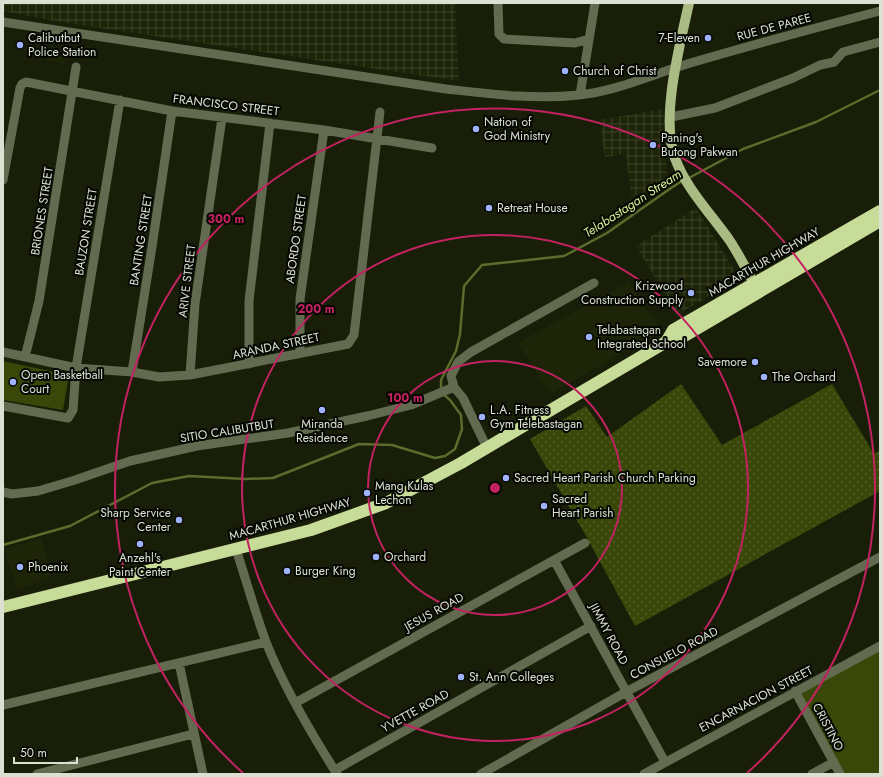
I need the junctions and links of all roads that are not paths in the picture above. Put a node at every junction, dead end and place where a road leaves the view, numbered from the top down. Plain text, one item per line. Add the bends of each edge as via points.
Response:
1 (498, 3) edge
2 (595, 3) edge
3 (689, 3) edge
4 (880, 11) edge
5 (3, 22) edge
6 (589, 40) junction
7 (880, 42) edge
8 (76, 67) dead end
9 (675, 68) junction
10 (73, 91) junction
11 (580, 95) junction
12 (120, 100) junction
13 (172, 111) junction
14 (380, 112) dead end
15 (670, 117) junction
16 (222, 118) junction
17 (270, 123) junction
18 (324, 130) junction
19 (376, 139) junction
20 (432, 148) dead end
21 (3, 180) edge
22 (880, 203) edge
23 (880, 211) edge
24 (880, 221) edge
25 (594, 283) dead end
26 (755, 284) junction
27 (3, 352) edge
28 (300, 352) junction
29 (25, 357) junction
30 (249, 364) junction
31 (76, 368) junction
32 (132, 372) junction
33 (190, 375) junction
34 (451, 388) junction
35 (3, 406) edge
36 (487, 448) junction
37 (3, 492) edge
38 (585, 543) dead end
39 (236, 549) junction
40 (880, 557) edge
41 (554, 560) junction
42 (3, 607) edge
43 (591, 626) junction
44 (266, 642) junction
45 (880, 646) edge
46 (179, 663) junction
47 (626, 692) junction
48 (796, 692) junction
49 (295, 703) junction
50 (3, 705) edge
51 (193, 734) junction
52 (665, 762) junction
53 (834, 762) junction
54 (336, 772) edge
55 (38, 774) edge
56 (203, 774) edge
57 (481, 774) edge
58 (644, 774) edge
59 (812, 774) edge
60 (840, 774) edge

1 - 6 street via 499,34 504,39 575,43
2 - 6 street
3 - 9 main road
4 - 9 street, RUE DE PAREE
5 - 11 street, RUE DE PAREE via 446,89 518,96
6 - 11 street
7 - 15 street via 843,52 834,62 735,102
8 - 10 street, BRIONES STREET
9 - 11 street, RUE DE PAREE via 657,76
9 - 15 main road
10 - 12 street, FRANCISCO STREET
10 - 21 street, FRANCISCO STREET via 26,82 22,84
10 - 29 street, BRIONES STREET via 39,301
12 - 13 street, FRANCISCO STREET
12 - 31 street, BAUZON STREET
13 - 16 street, FRANCISCO STREET
13 - 32 street, BANTING STREET
14 - 19 street, ARANDA STREET
15 - 26 main road via 672,147 682,172 731,242
16 - 17 street, FRANCISCO STREET
16 - 33 street, ARIVE STREET via 195,304
17 - 18 street, FRANCISCO STREET
17 - 30 street via 249,301
18 - 19 street, FRANCISCO STREET
18 - 28 street, ABORDO STREET via 301,288
19 - 20 street, FRANCISCO STREET
19 - 28 street, ARANDA STREET via 354,335 348,344
22 - 26 highway
23 - 26 highway, MACARTHUR HIGHWAY
24 - 26 highway, MACARTHUR HIGHWAY
25 - 34 street via 466,355 452,371
26 - 36 highway, MACARTHUR HIGHWAY via 681,338 666,342
27 - 29 street, ARANDA STREET
28 - 30 street, ARANDA STREET
29 - 31 street, ARANDA STREET
30 - 33 street, ARANDA STREET
31 - 32 street, ARANDA STREET
31 - 35 street, BAUZON STREET via 74,410 68,418
32 - 33 street, ARANDA STREET via 159,377
34 - 36 street via 463,398
34 - 37 street, SITIO CALIBUTBUT via 410,405 367,416 288,433 197,446 130,461 38,491 12,494
36 - 39 highway, MACARTHUR HIGHWAY via 381,505 325,526
38 - 41 street, JESUS ROAD
39 - 42 highway, MACARTHUR HIGHWAY
39 - 44 street
40 - 47 street, CONSUELO ROAD
41 - 43 street, JIMMY ROAD
41 - 49 street, JESUS ROAD
43 - 47 street, JIMMY ROAD
43 - 54 street, YVETTE ROAD
44 - 46 street
44 - 49 street
45 - 48 street, ENCARNACION STREET
46 - 50 street
46 - 51 street
47 - 52 street, JIMMY ROAD
47 - 57 street, CONSUELO ROAD
48 - 52 street, ENCARNACION STREET
48 - 53 street, CRISTINO
49 - 54 street
51 - 55 street
51 - 56 street
52 - 58 street, ENCARNACION STREET
53 - 59 street
53 - 60 street, CRISTINO

